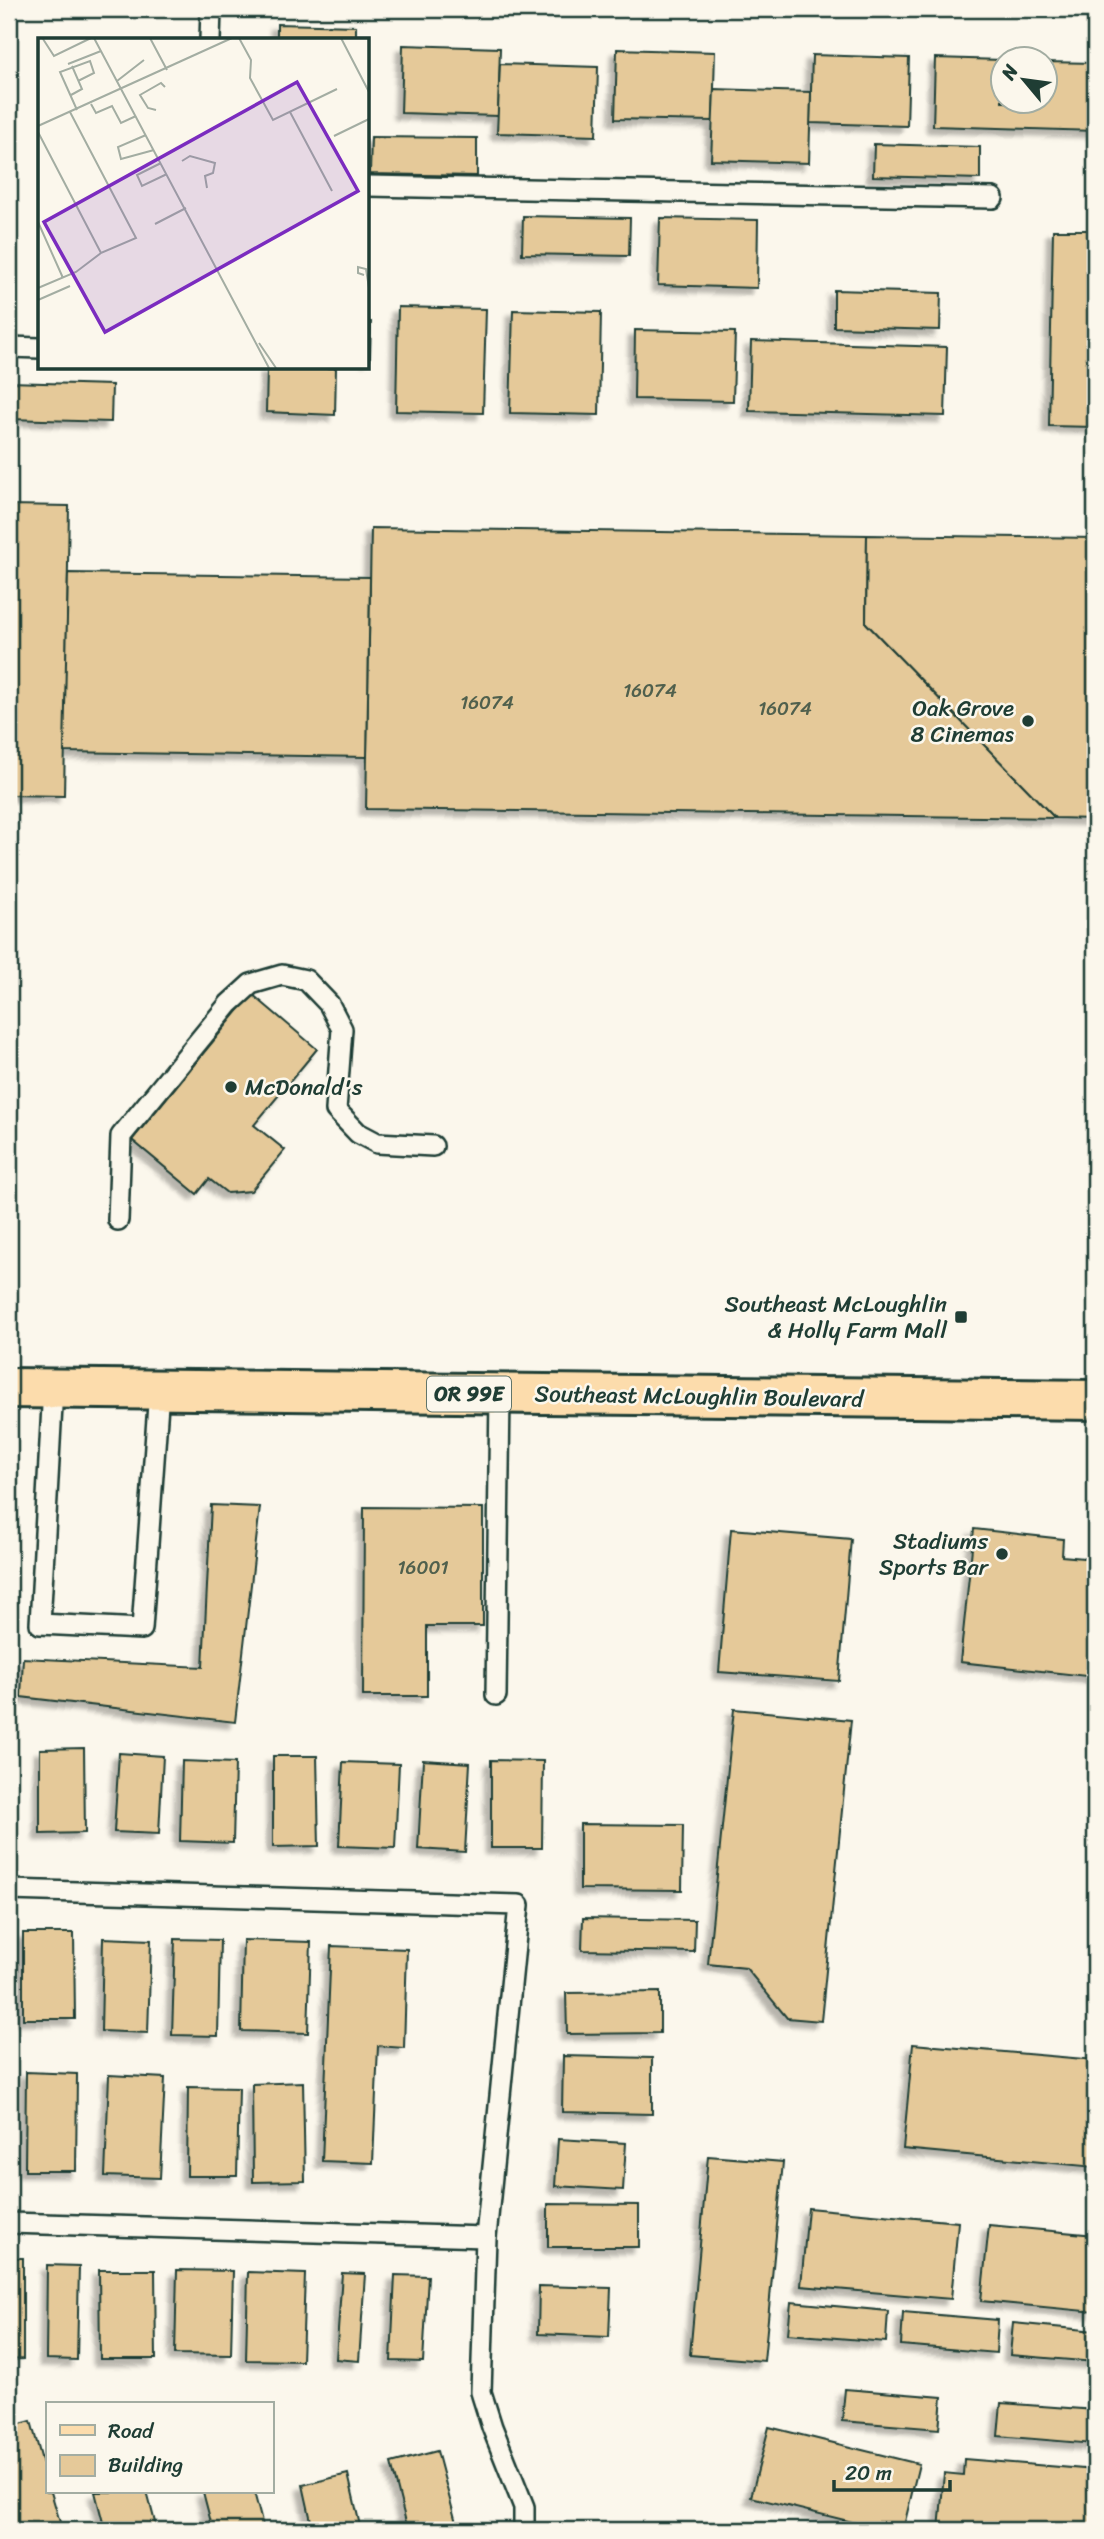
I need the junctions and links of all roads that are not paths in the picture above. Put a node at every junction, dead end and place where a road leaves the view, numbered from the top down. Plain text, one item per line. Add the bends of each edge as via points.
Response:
1 (211, 9) edge
2 (210, 38) edge
3 (369, 186) edge
4 (993, 198) dead end
5 (9, 347) edge
6 (38, 348) edge
7 (433, 1146) dead end
8 (118, 1220) dead end
9 (9, 1388) edge
10 (53, 1388) junction
11 (159, 1390) junction
12 (500, 1394) junction
13 (1095, 1400) edge
14 (496, 1695) dead end
15 (9, 1890) edge
16 (9, 2223) edge
17 (486, 2237) junction
18 (524, 2530) edge

1 - 2 lane
3 - 4 lane
5 - 6 lane
7 - 8 lane via 377,1143 358,1133 336,1110 342,1029 329,1004 306,980 282,975 251,984 229,1004 121,1136
9 - 10 main road, Southeast McLoughlin Boulevard / OR 99E
10 - 11 main road, Southeast McLoughlin Boulevard / OR 99E
10 - 11 lane via 40,1624 142,1629
11 - 12 main road, Southeast McLoughlin Boulevard / OR 99E
12 - 13 main road, Southeast McLoughlin Boulevard / OR 99E
12 - 14 lane
15 - 17 lane via 519,1905
16 - 17 lane
17 - 18 lane via 481,2392 524,2507

